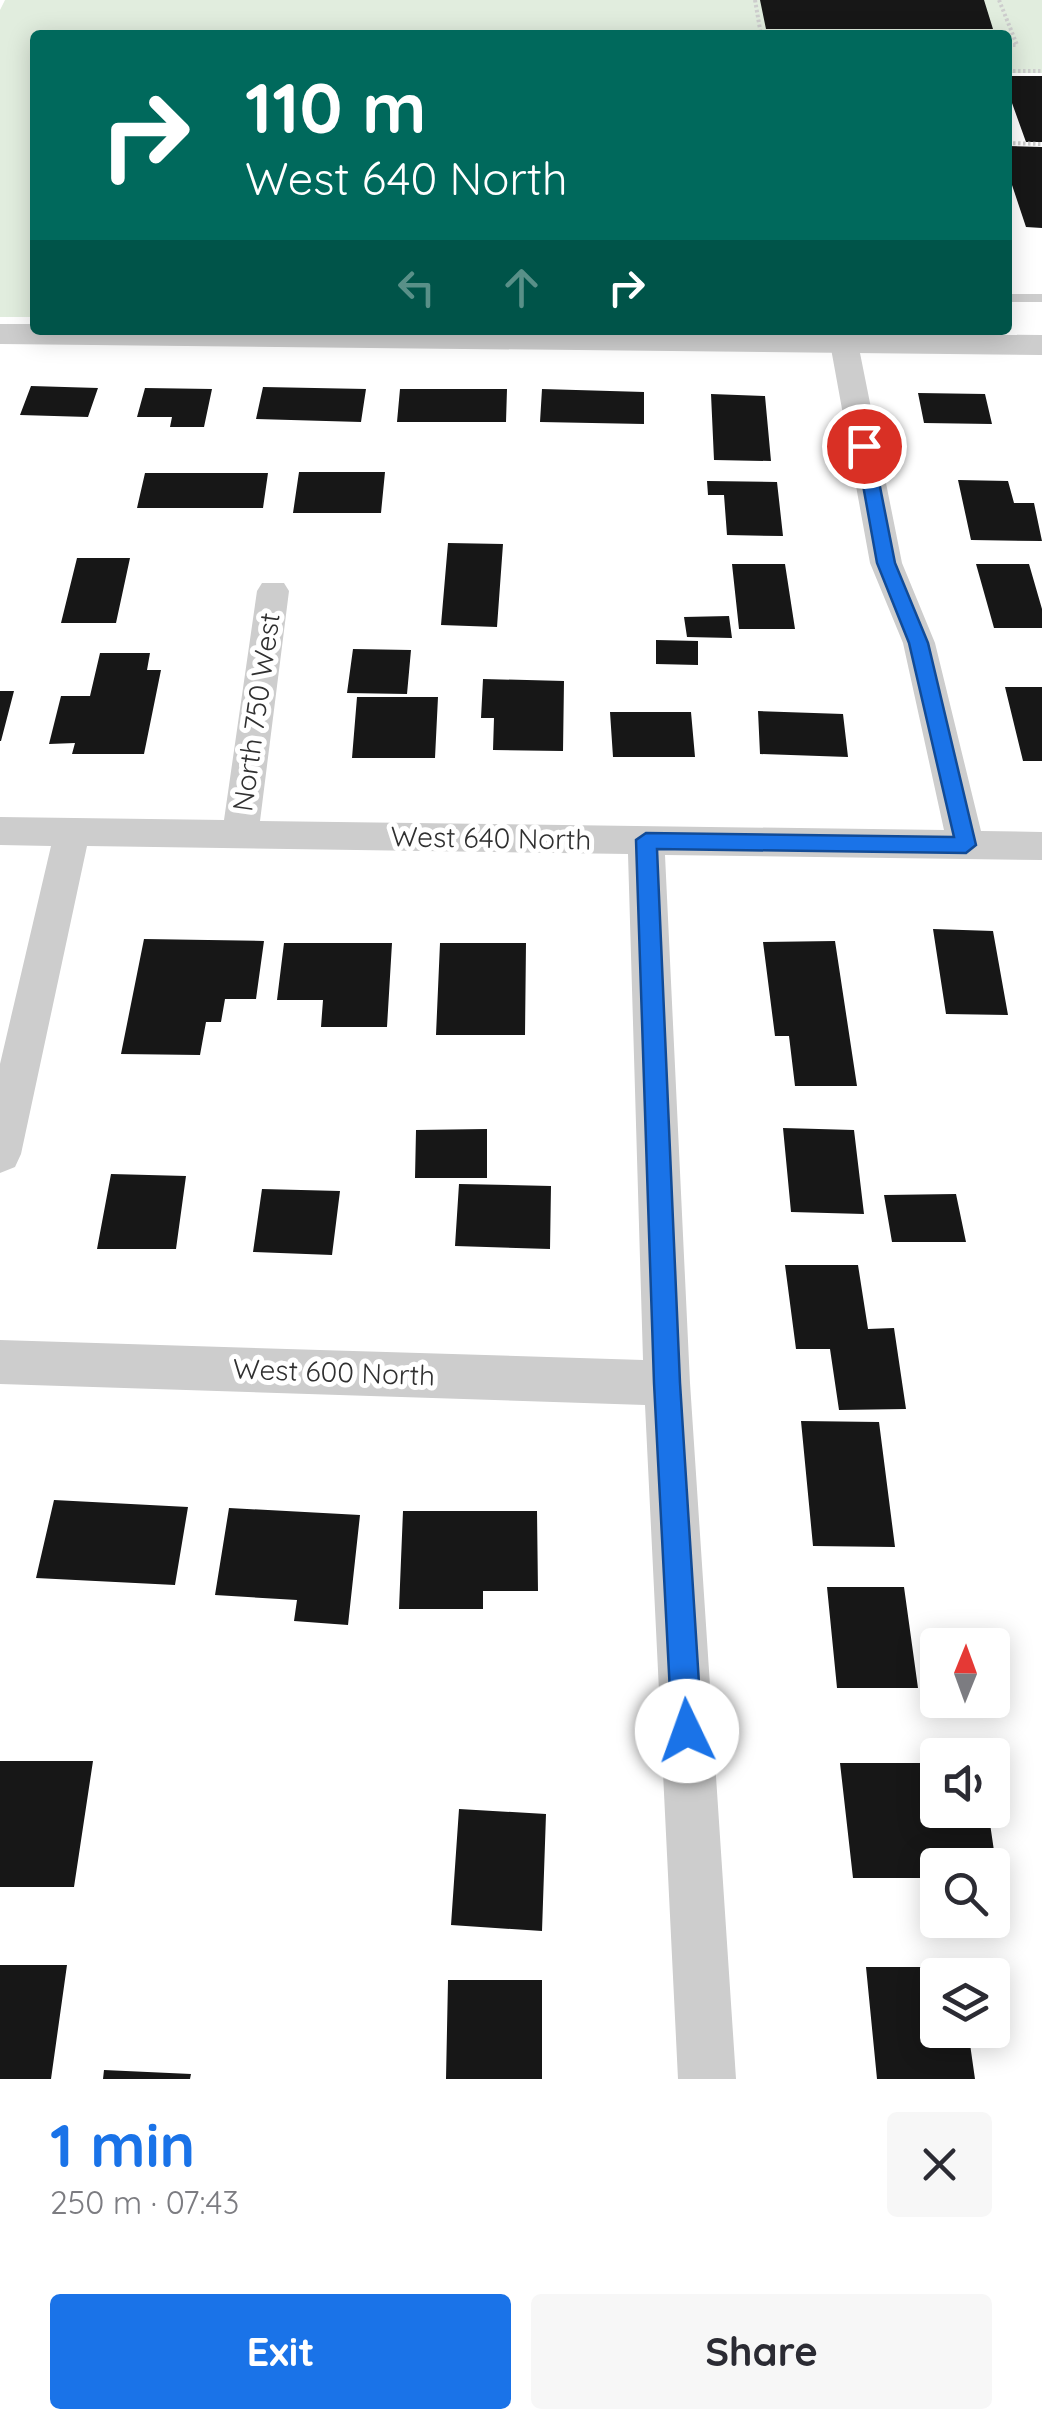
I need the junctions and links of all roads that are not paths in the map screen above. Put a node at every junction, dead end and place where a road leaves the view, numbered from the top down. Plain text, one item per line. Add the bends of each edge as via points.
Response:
1 (1012, 298) edge
2 (1042, 298) edge
3 (0, 334) edge
4 (30, 334) edge
5 (622, 335) edge
6 (1002, 338) edge
7 (844, 344) junction
8 (1042, 346) edge
9 (273, 591) dead end
10 (0, 832) edge
11 (72, 832) junction
12 (240, 833) junction
13 (646, 840) junction
14 (966, 845) junction
15 (1042, 846) edge
16 (0, 1154) edge
17 (0, 1362) edge
18 (667, 1383) junction
19 (707, 2079) edge

1 - 2 lane
3 - 4 street
5 - 7 street
6 - 7 street
6 - 8 street
7 - 14 street via 886,563 919,643
9 - 12 street, North 750 West
10 - 11 street, West 640 North
11 - 12 street, West 640 North
11 - 16 street
12 - 13 street, West 640 North
13 - 14 street, West 640 North
13 - 18 street
14 - 15 street, West 640 North
17 - 18 street, West 600 North
18 - 19 street

